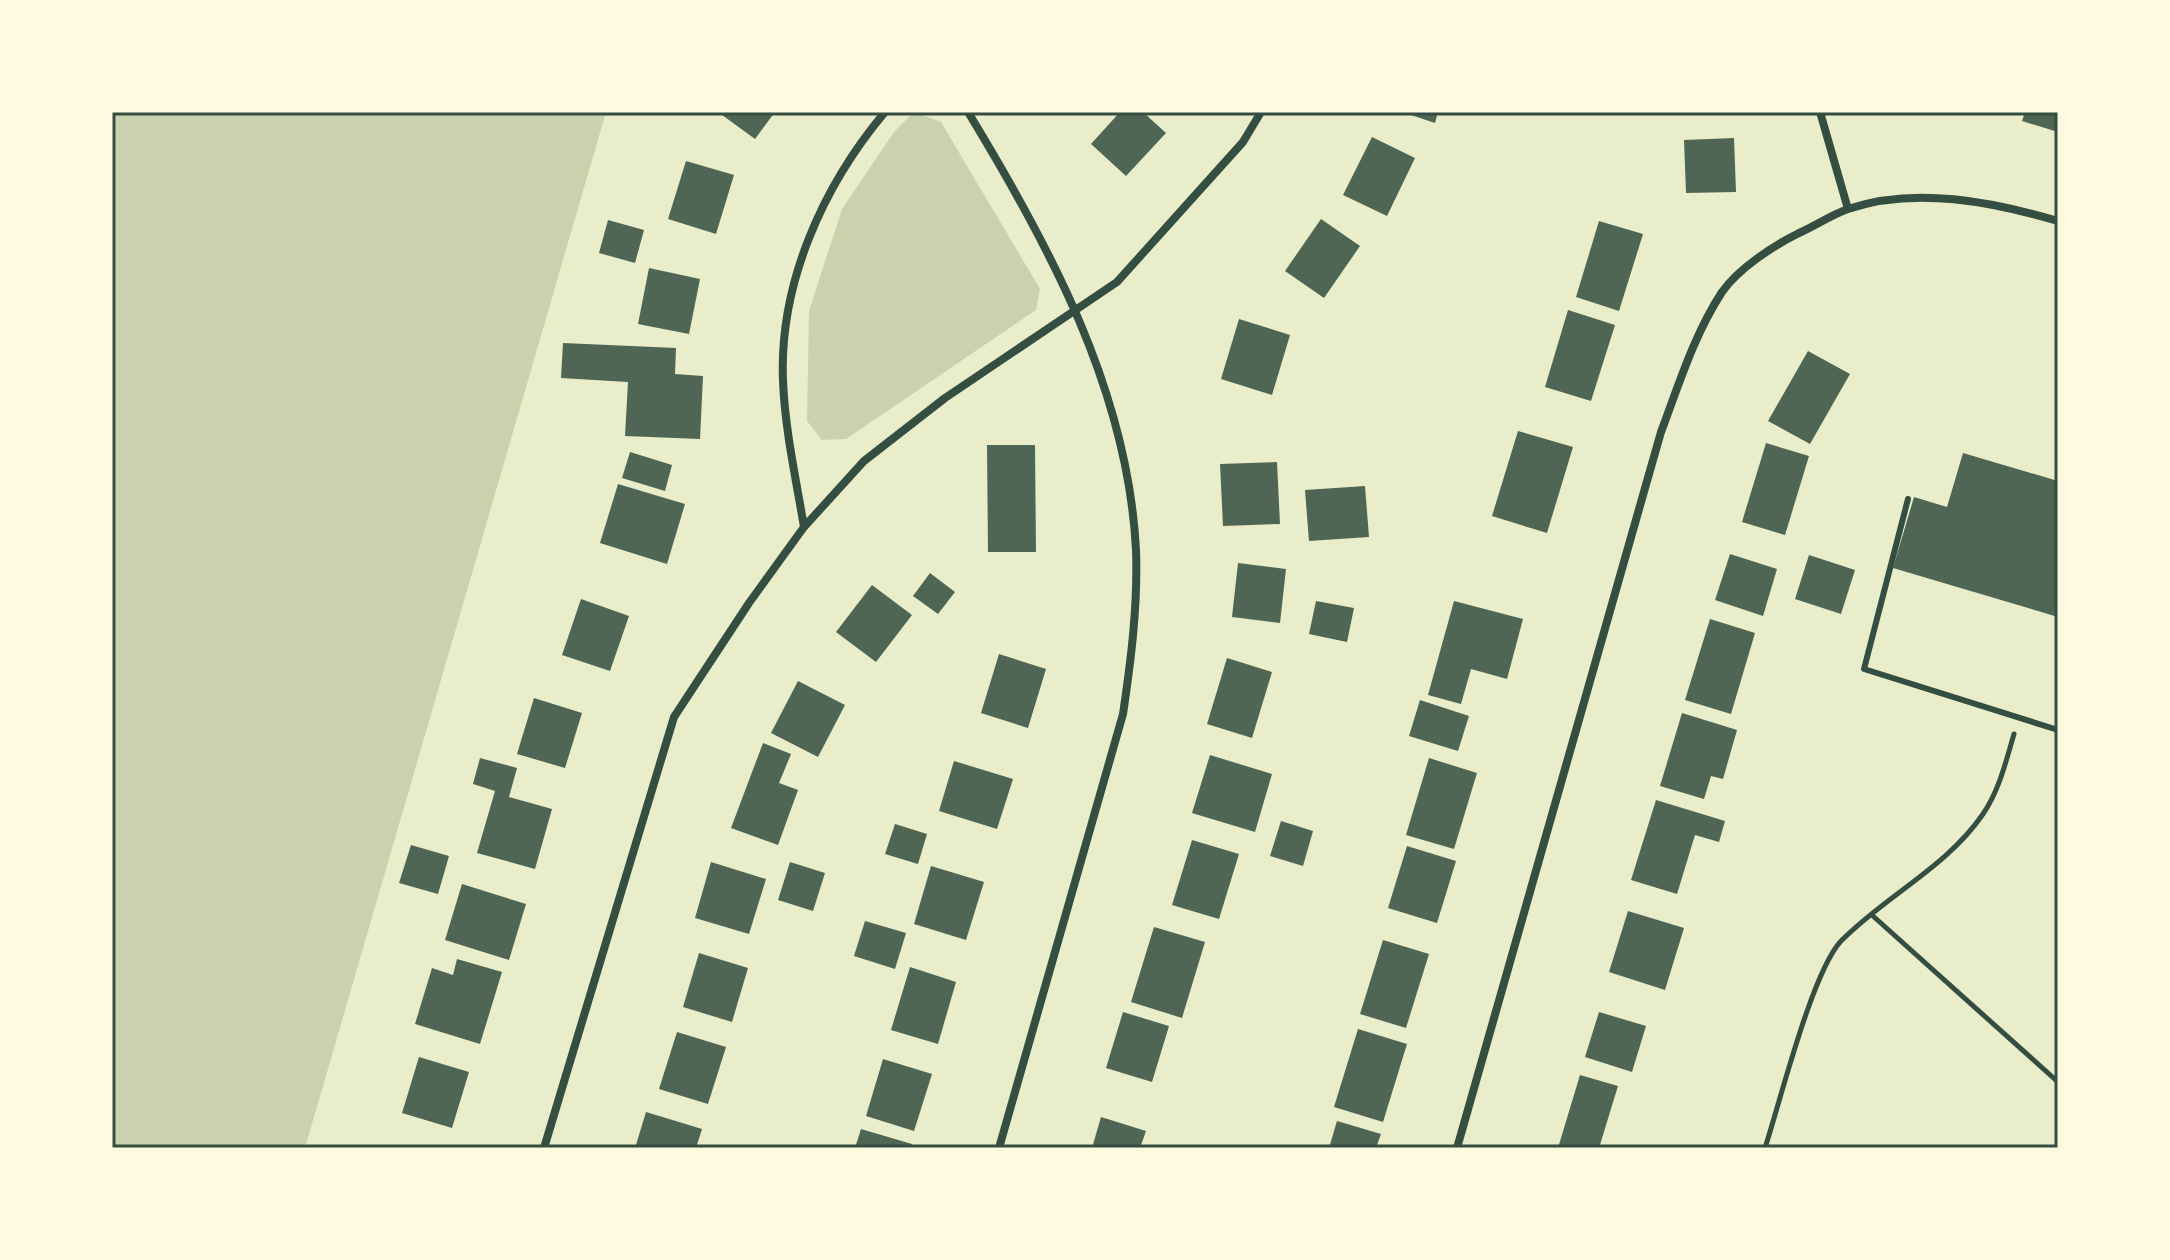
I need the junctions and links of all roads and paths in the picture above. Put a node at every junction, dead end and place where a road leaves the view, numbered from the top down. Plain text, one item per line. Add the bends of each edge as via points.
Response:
1 (885, 112) edge
2 (968, 112) edge
3 (1261, 112) edge
4 (1820, 112) edge
5 (1848, 209) junction
6 (2058, 221) edge
7 (1076, 312) junction
8 (1908, 499) dead end
9 (804, 527) junction
10 (2019, 718) junction
11 (2058, 730) edge
12 (1873, 916) junction
13 (2058, 1082) edge
14 (544, 1148) edge
15 (999, 1148) edge
16 (1457, 1148) edge
17 (1765, 1148) edge

1 - 9 street via 854,149 811,229 787,312 783,380
2 - 7 street via 1021,198
3 - 7 street via 1243,142 1166,230 1117,282
4 - 5 street
5 - 6 street via 1898,200 1941,200 2000,204
5 - 16 street via 1775,245 1724,289 1699,334 1661,432
7 - 9 street via 945,398 864,461
7 - 15 street via 1095,358 1129,487 1136,552 1133,646 1123,714
8 - 10 lane via 1864,669
9 - 14 street via 674,717
10 - 11 lane
10 - 12 path via 1983,815 1935,865
12 - 13 path
12 - 17 path via 1840,943 1817,986

